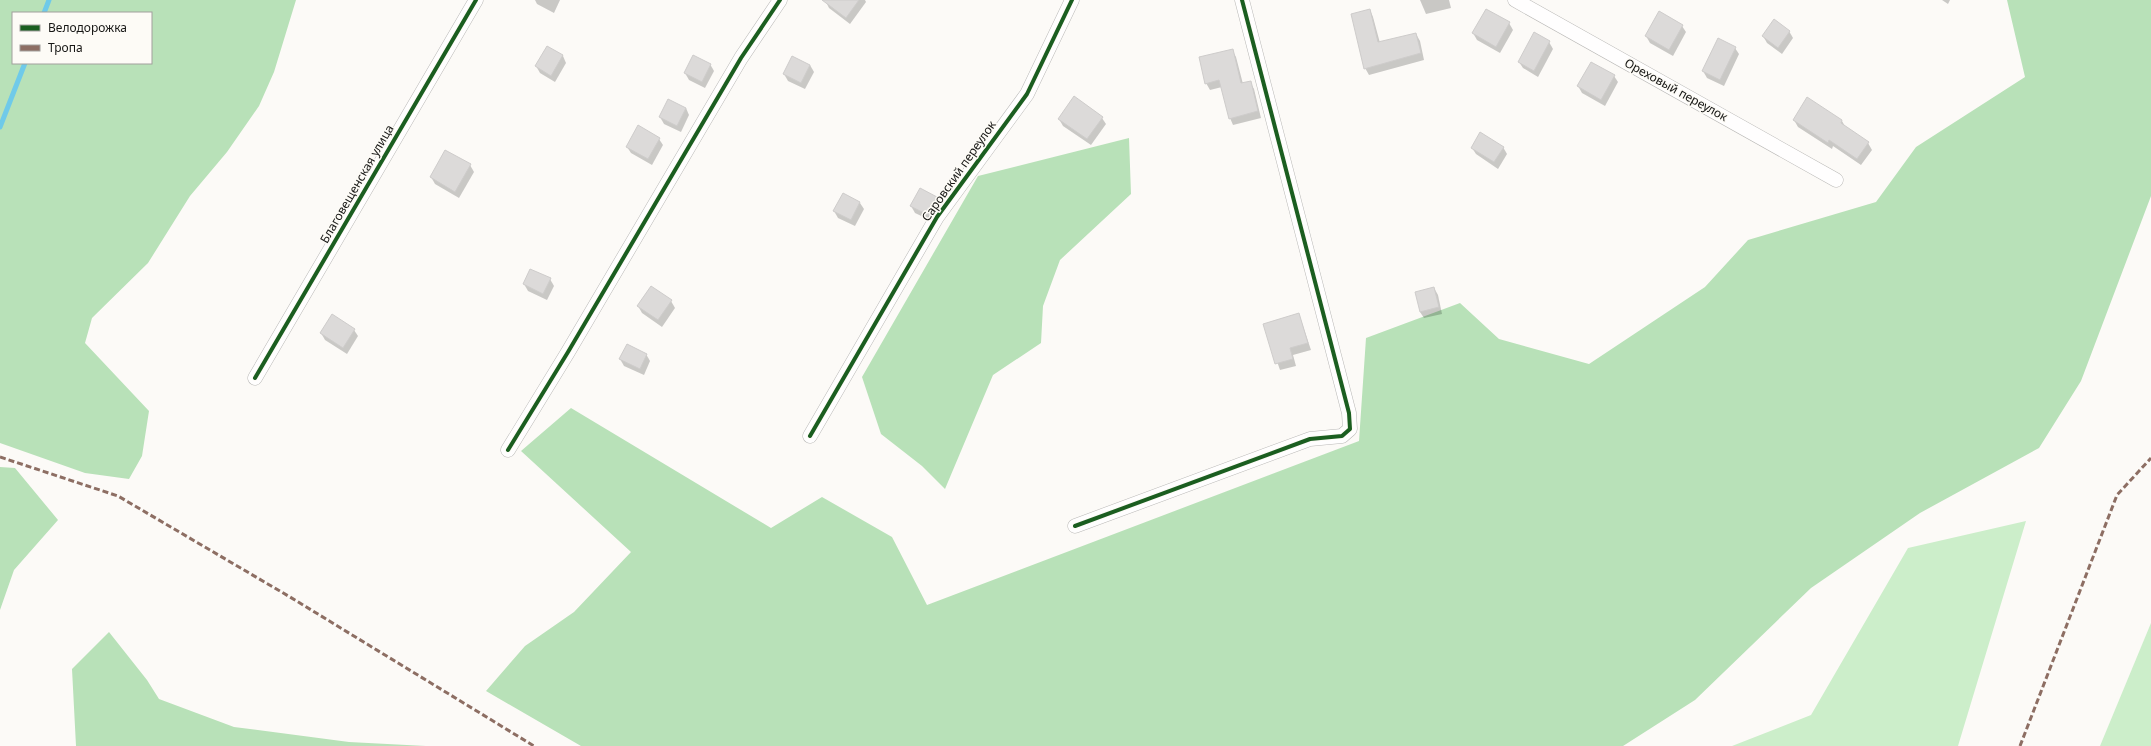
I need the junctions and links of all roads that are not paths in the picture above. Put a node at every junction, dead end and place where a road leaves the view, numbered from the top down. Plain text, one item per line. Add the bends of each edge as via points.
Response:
1 (476, 0) edge
2 (780, 0) edge
3 (1072, 0) edge
4 (1242, 0) edge
5 (1515, 0) edge
6 (1836, 180) dead end
7 (255, 378) dead end
8 (810, 436) dead end
9 (508, 450) dead end
10 (1075, 526) dead end

1 - 7 street, Благовещенская улица
2 - 9 street via 741,58
3 - 8 street, Саровский переулок via 1027,94 937,217
4 - 10 street via 1324,313 1349,414 1350,429 1342,436 1310,439
5 - 6 street, Ореховый переулок

